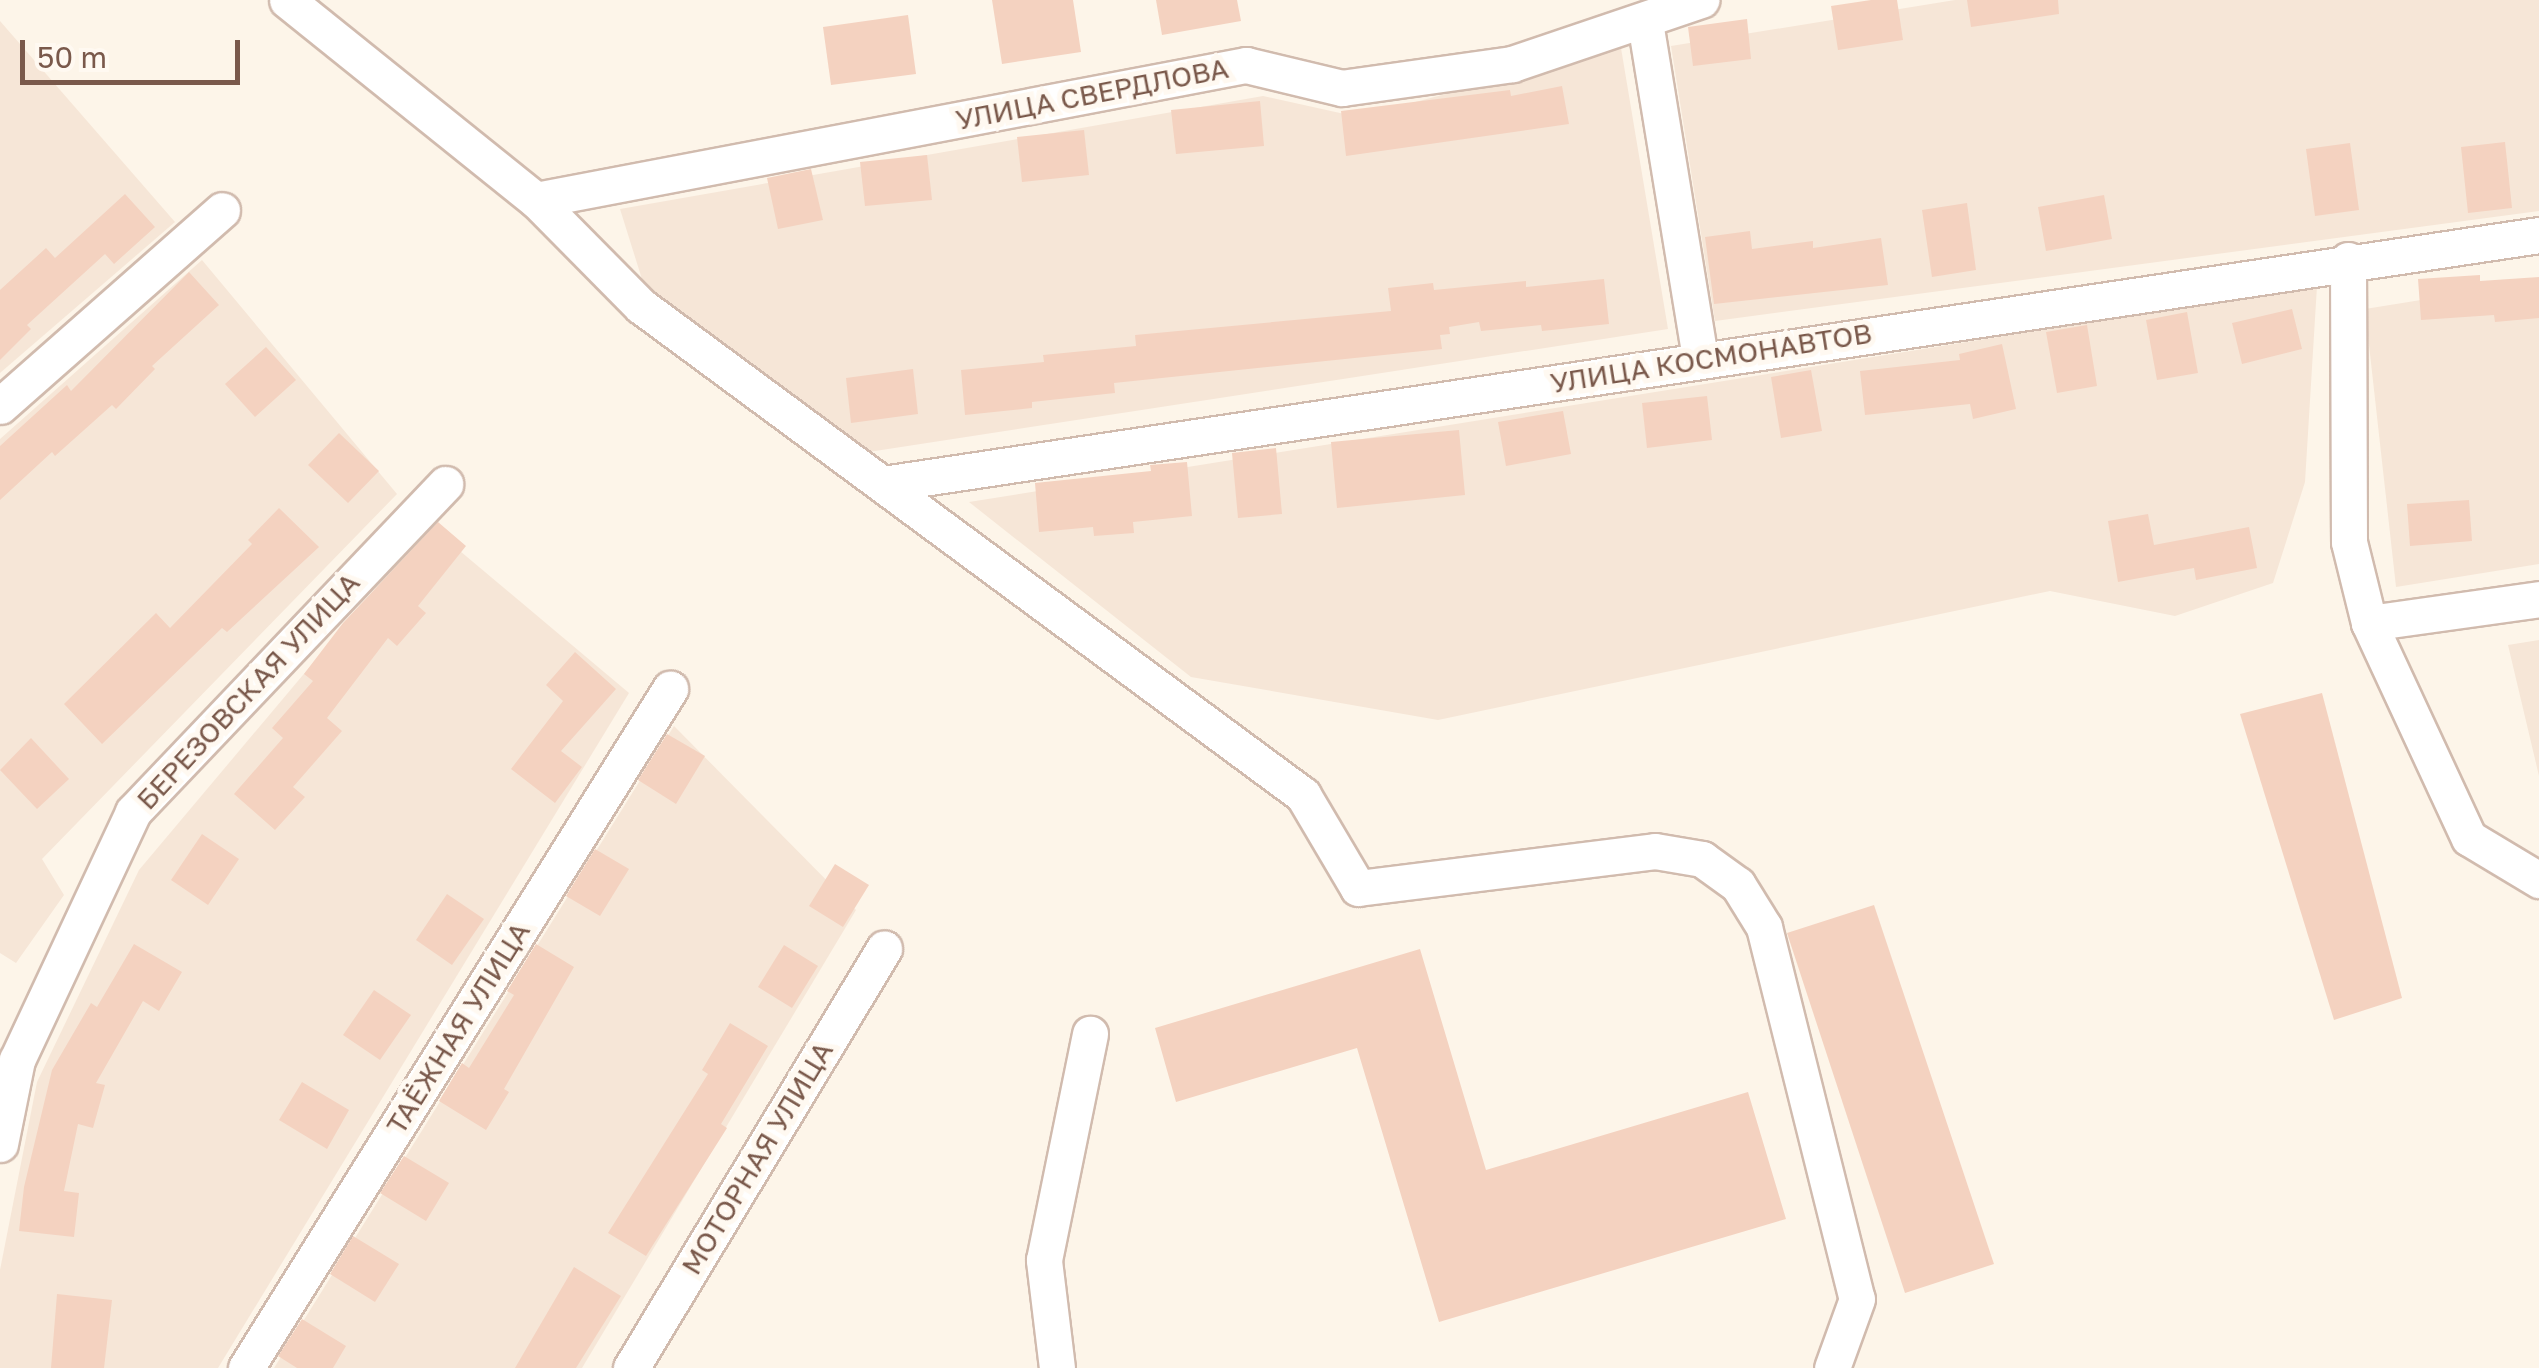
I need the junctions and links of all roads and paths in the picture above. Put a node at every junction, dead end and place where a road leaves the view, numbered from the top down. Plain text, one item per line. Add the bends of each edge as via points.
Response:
1 (287, 0) edge
2 (1701, 0) edge
3 (1644, 22) junction
4 (536, 200) junction
5 (222, 210) dead end
6 (2539, 235) edge
7 (2348, 260) junction
8 (1700, 359) junction
9 (0, 406) edge
10 (446, 484) dead end
11 (883, 484) junction
12 (2539, 598) edge
13 (2369, 623) junction
14 (670, 688) dead end
15 (2539, 880) edge
16 (884, 948) dead end
17 (1090, 1034) dead end
18 (0, 1144) edge
19 (246, 1368) edge
20 (631, 1368) edge
21 (1057, 1368) edge
22 (1832, 1368) edge

1 - 4 street
2 - 3 street, УЛИЦА СВЕРДЛОВА
3 - 4 street, УЛИЦА СВЕРДЛОВА via 1512,64 1342,88 1246,64
3 - 8 street
4 - 11 street via 641,306
5 - 9 street
6 - 7 street, УЛИЦА КОСМОНАВТОВ
7 - 8 street, УЛИЦА КОСМОНАВТОВ
7 - 13 street via 2348,542
8 - 11 street, УЛИЦА КОСМОНАВТОВ
10 - 18 street, БЕРЕЗОВСКАЯ УЛИЦА via 133,812 17,1060
11 - 22 street via 1302,795 1358,888 1655,851 1702,859 1738,886 1764,927 1857,1299
12 - 13 street
13 - 15 street via 2469,838
14 - 19 street, ТАЁЖНАЯ УЛИЦА
16 - 20 street, МОТОРНАЯ УЛИЦА
17 - 21 street via 1044,1260

